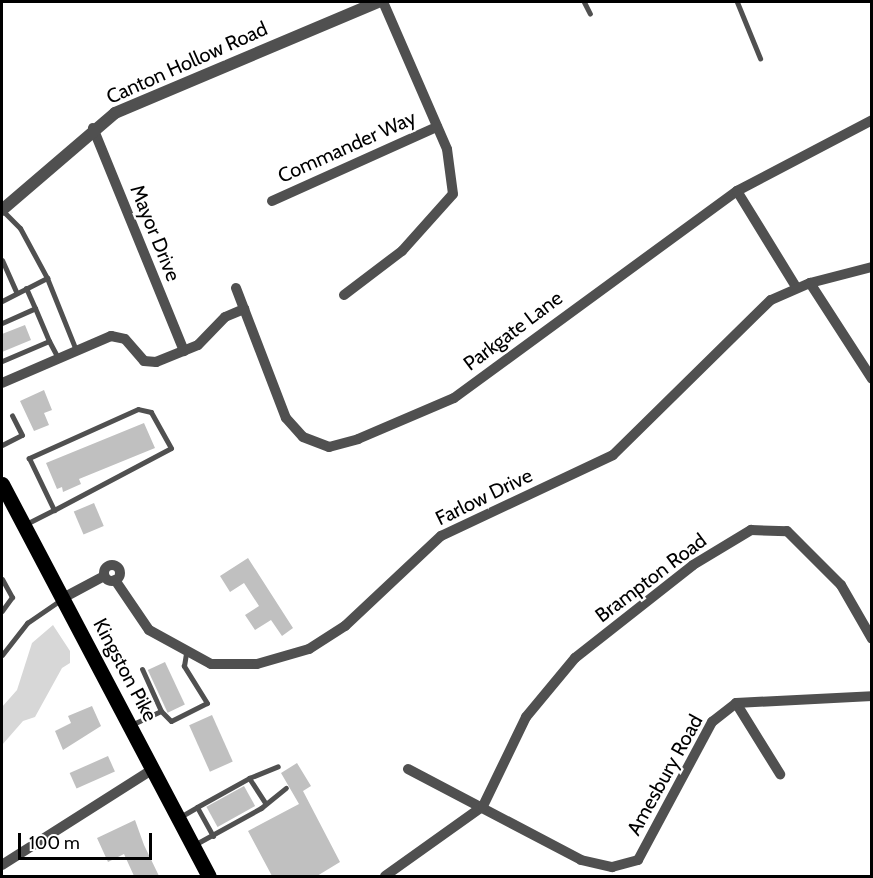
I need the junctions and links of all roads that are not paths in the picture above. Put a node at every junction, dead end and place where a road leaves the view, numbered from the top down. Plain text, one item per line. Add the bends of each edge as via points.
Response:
1 (378, 2) edge
2 (383, 2) edge
3 (584, 2) edge
4 (737, 2) edge
5 (590, 14) dead end
6 (760, 58) dead end
7 (872, 120) edge
8 (437, 127) junction
9 (93, 129) junction
10 (737, 191) junction
11 (272, 201) dead end
12 (2, 210) edge
13 (2, 260) edge
14 (872, 267) edge
15 (47, 278) junction
16 (810, 283) junction
17 (796, 287) junction
18 (26, 288) junction
19 (236, 288) dead end
20 (17, 293) junction
21 (344, 295) dead end
22 (2, 301) edge
23 (34, 308) junction
24 (244, 309) junction
25 (2, 323) edge
26 (49, 340) junction
27 (76, 350) junction
28 (184, 351) junction
29 (58, 358) junction
30 (2, 361) edge
31 (872, 379) edge
32 (2, 383) edge
33 (12, 415) dead end
34 (2, 445) edge
35 (2, 484) edge
36 (54, 510) junction
37 (24, 525) junction
38 (2, 579) edge
39 (63, 598) junction
40 (2, 611) edge
41 (872, 639) edge
42 (186, 653) junction
43 (2, 655) edge
44 (142, 669) dead end
45 (872, 696) edge
46 (736, 703) junction
47 (161, 711) junction
48 (130, 726) junction
49 (278, 766) dead end
50 (153, 769) junction
51 (408, 769) dead end
52 (780, 774) dead end
53 (249, 778) junction
54 (286, 788) dead end
55 (265, 803) junction
56 (483, 806) junction
57 (197, 807) junction
58 (178, 818) junction
59 (213, 836) junction
60 (193, 845) junction
61 (2, 865) edge
62 (209, 876) edge
63 (385, 876) edge

1 - 9 street, Canton Hollow Road via 127,108
2 - 8 street
3 - 5 lane
4 - 6 lane
7 - 10 street, Parkgate Lane
8 - 11 street, Commander Way
8 - 21 street via 454,178 453,194 402,251
9 - 12 street, Canton Hollow Road
9 - 28 street, Mayor Drive
10 - 17 street
10 - 24 street, Parkgate Lane via 454,398 358,439 328,447 303,437 286,418
12 - 15 lane via 20,228
13 - 20 lane
14 - 16 street, Farlow Drive
15 - 18 lane
15 - 27 lane
16 - 17 street, Farlow Drive
16 - 31 street
17 - 42 street, Farlow Drive via 751,316 613,455 441,536 328,639 287,656 244,666 211,664
18 - 20 lane
18 - 23 lane
19 - 24 street, Parkgate Lane
20 - 22 lane
23 - 25 lane
23 - 26 lane
24 - 28 street via 225,317 210,338
26 - 29 lane
26 - 30 lane
27 - 28 street via 115,336 151,363
27 - 29 street
29 - 32 street
33 - 34 lane via 22,435
35 - 37 main road, Kingston Pike
36 - 36 lane via 171,448 151,412 138,409 29,458
36 - 37 lane
37 - 39 main road, Kingston Pike
38 - 40 lane via 12,597
39 - 42 street, Farlow Drive via 110,578 149,630
39 - 43 lane via 27,623
39 - 48 main road, Kingston Pike
41 - 56 street, Brampton Road via 841,585 788,531 751,530 693,565 575,658 526,717
42 - 47 lane via 184,666 207,703 171,721
44 - 47 lane
45 - 46 street
46 - 52 street
46 - 56 street, Amesbury Road via 712,722 638,860 612,867 581,860
47 - 48 lane
48 - 50 main road, Kingston Pike
49 - 53 lane
50 - 58 main road, Kingston Pike
50 - 61 street
51 - 56 street, Amesbury Road
53 - 55 lane
53 - 57 lane
54 - 55 lane
55 - 59 lane
56 - 63 street
57 - 58 lane
57 - 59 lane
58 - 60 main road, Kingston Pike
59 - 60 lane
60 - 62 main road, Kingston Pike

